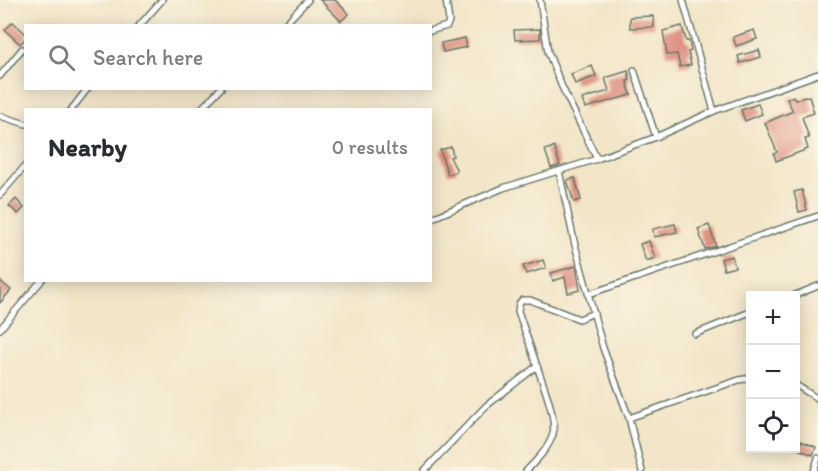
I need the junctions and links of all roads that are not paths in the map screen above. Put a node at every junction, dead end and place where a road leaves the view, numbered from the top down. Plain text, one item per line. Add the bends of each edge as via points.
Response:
1 (162, 0) edge
2 (308, 0) edge
3 (446, 0) edge
4 (540, 0) edge
5 (683, 0) edge
6 (141, 24) edge
7 (285, 24) edge
8 (432, 30) edge
9 (22, 49) dead end
10 (634, 70) dead end
11 (818, 74) edge
12 (0, 76) edge
13 (86, 90) edge
14 (218, 90) edge
15 (73, 108) edge
16 (202, 108) edge
17 (714, 111) junction
18 (0, 116) edge
19 (24, 123) edge
20 (656, 137) junction
21 (597, 159) junction
22 (24, 167) edge
23 (559, 171) junction
24 (0, 195) edge
25 (818, 216) edge
26 (432, 218) edge
27 (40, 282) edge
28 (818, 286) edge
29 (800, 293) edge
30 (589, 294) junction
31 (594, 313) junction
32 (746, 314) edge
33 (0, 329) edge
34 (695, 334) dead end
35 (537, 366) junction
36 (746, 379) edge
37 (800, 388) edge
38 (818, 399) edge
39 (629, 418) junction
40 (818, 458) edge
41 (424, 471) edge
42 (526, 471) edge
43 (642, 471) edge
44 (814, 471) edge

1 - 6 street
2 - 7 street
3 - 8 street via 447,26
4 - 21 street via 548,52
5 - 17 street
9 - 12 street
10 - 20 street
11 - 17 street
13 - 15 street
14 - 16 street
17 - 20 street
18 - 19 street
20 - 21 street
21 - 23 street
22 - 24 street
23 - 26 street
23 - 30 street
25 - 30 street
27 - 33 street
28 - 29 street
30 - 31 street
31 - 35 street via 579,319 522,300 518,311
31 - 39 street
32 - 34 street
35 - 41 street via 486,406
35 - 42 street via 554,424 553,435
36 - 39 street
37 - 38 street
39 - 43 street
40 - 44 street

